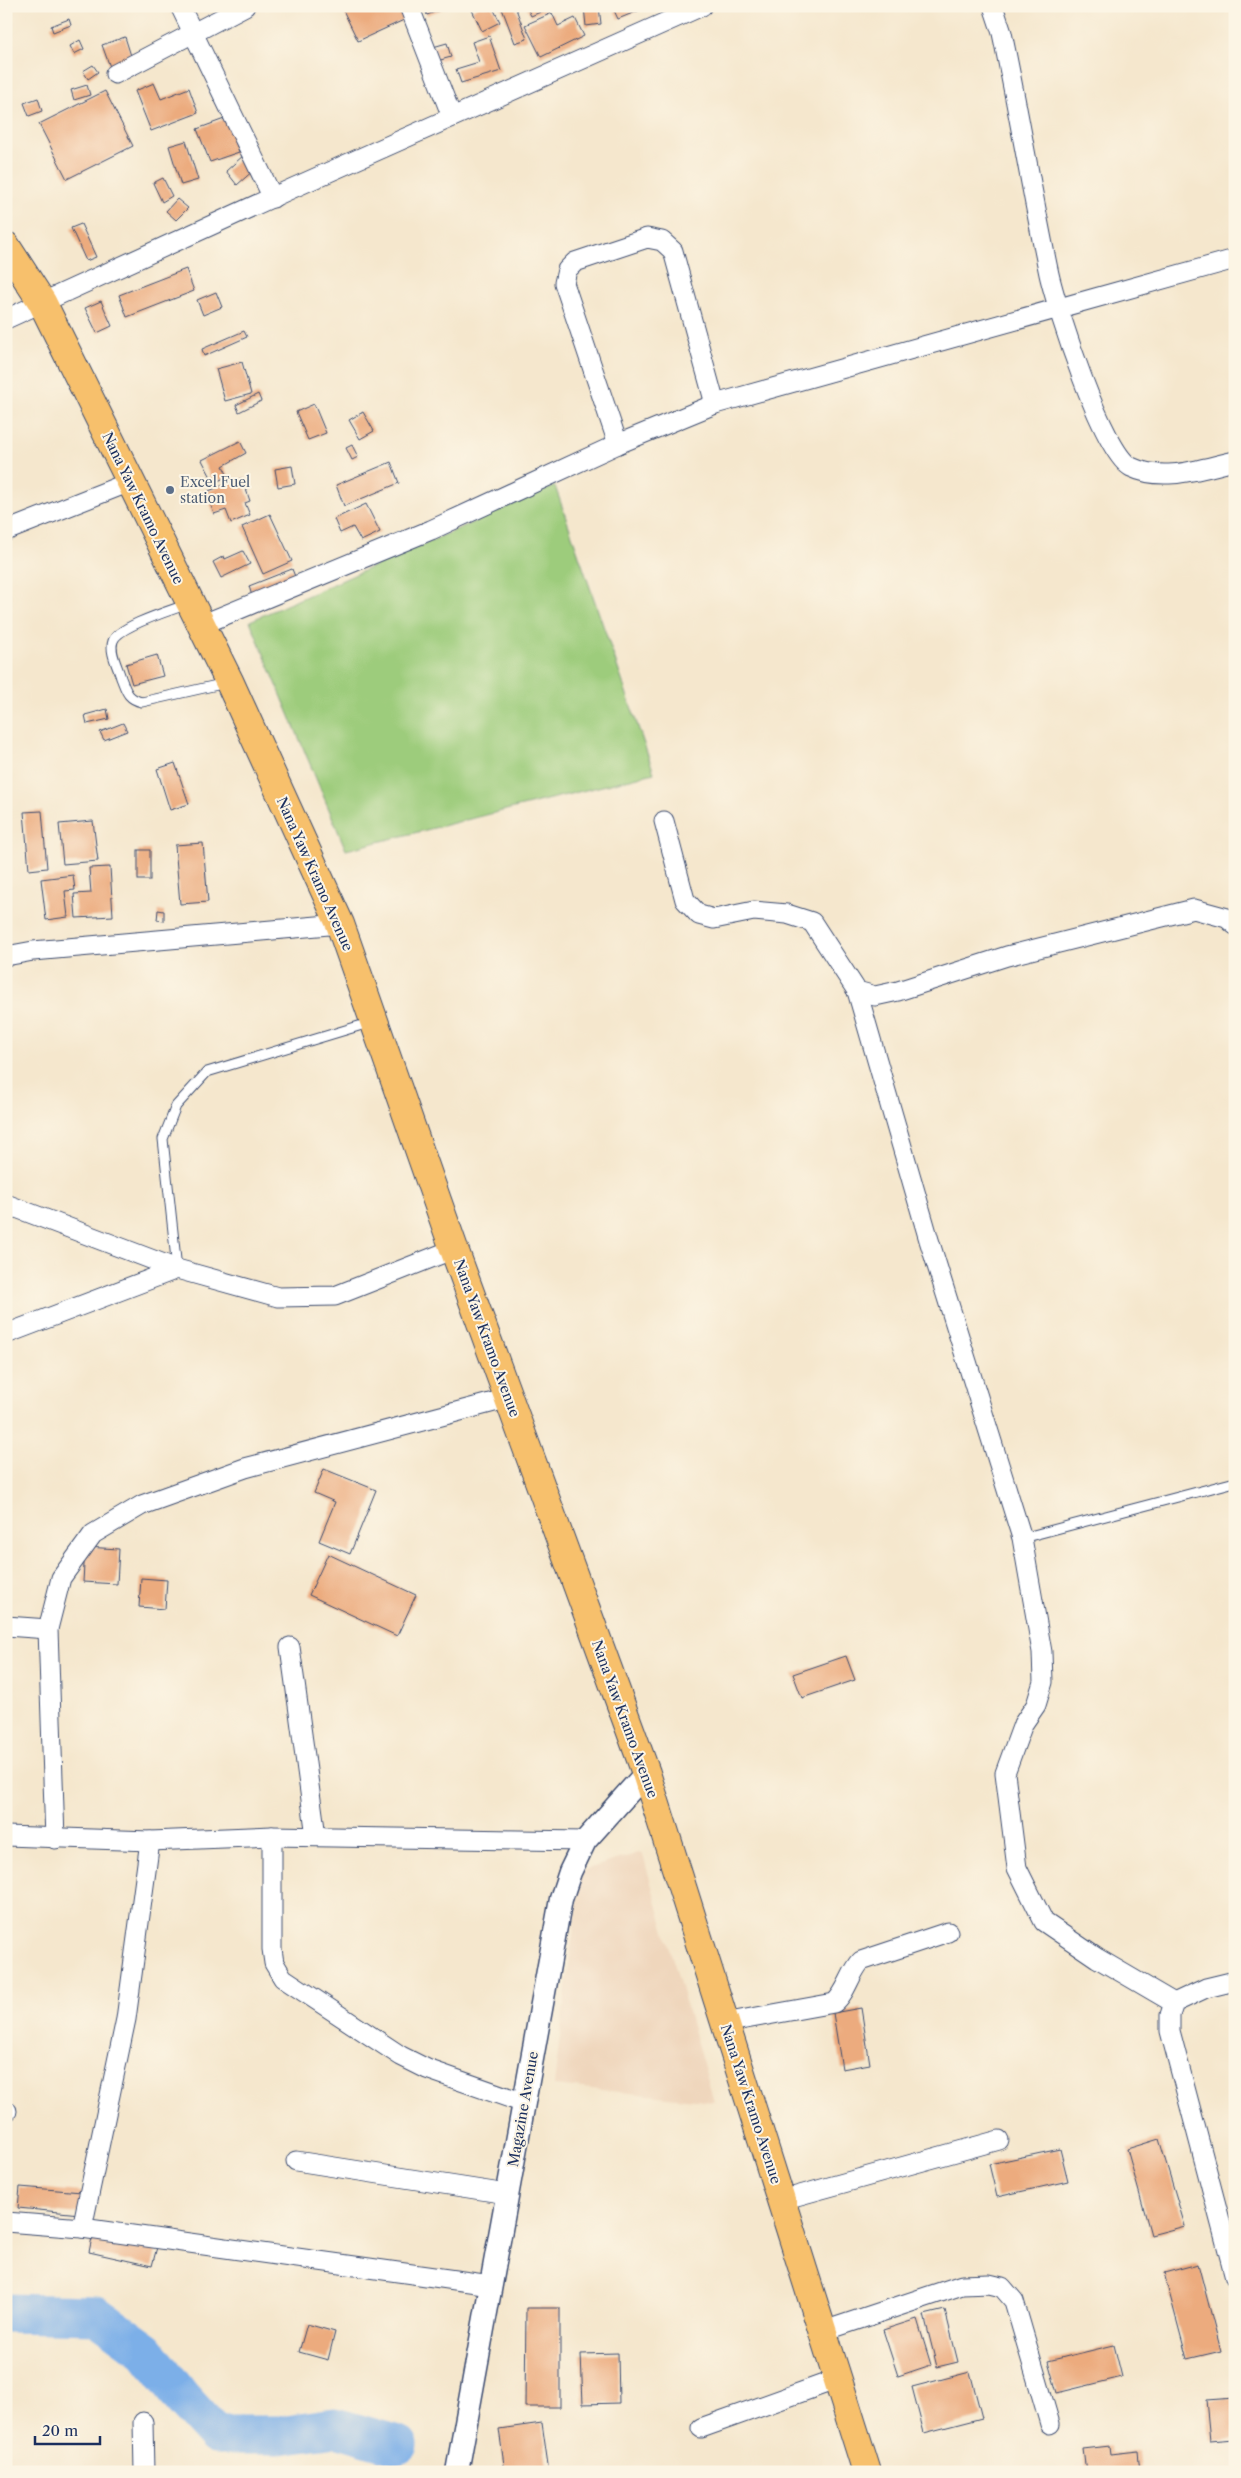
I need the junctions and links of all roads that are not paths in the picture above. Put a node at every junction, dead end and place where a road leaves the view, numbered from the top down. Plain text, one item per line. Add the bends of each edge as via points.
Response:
1 (180, 6) edge
2 (245, 6) edge
3 (409, 6) edge
4 (993, 6) edge
5 (696, 7) edge
6 (193, 32) junction
7 (115, 74) dead end
8 (452, 117) junction
9 (272, 198) junction
10 (6, 246) edge
11 (1235, 259) edge
12 (42, 302) junction
13 (1059, 309) junction
14 (6, 319) edge
15 (716, 404) junction
16 (618, 444) junction
17 (1235, 461) edge
18 (130, 482) junction
19 (6, 531) edge
20 (195, 614) junction
21 (230, 683) junction
22 (664, 821) dead end
23 (340, 924) junction
24 (1235, 925) edge
25 (6, 956) edge
26 (857, 991) junction
27 (373, 1021) junction
28 (6, 1204) edge
29 (454, 1249) junction
30 (177, 1269) junction
31 (6, 1334) edge
32 (509, 1398) junction
33 (1235, 1482) edge
34 (1022, 1538) junction
35 (6, 1626) edge
36 (48, 1629) junction
37 (290, 1646) dead end
38 (646, 1773) junction
39 (6, 1836) edge
40 (272, 1836) junction
41 (316, 1836) junction
42 (55, 1839) junction
43 (150, 1841) junction
44 (585, 1841) junction
45 (948, 1932) dead end
46 (1235, 1981) edge
47 (1174, 2002) junction
48 (724, 2023) junction
49 (524, 2103) junction
50 (999, 2140) dead end
51 (296, 2161) dead end
52 (508, 2194) junction
53 (782, 2200) junction
54 (6, 2222) edge
55 (82, 2228) junction
56 (1235, 2276) edge
57 (491, 2285) junction
58 (824, 2331) junction
59 (838, 2379) junction
60 (143, 2422) dead end
61 (1050, 2424) dead end
62 (701, 2428) dead end
63 (144, 2472) edge
64 (457, 2472) edge
65 (867, 2472) edge

1 - 6 street
2 - 6 street
3 - 8 street
4 - 13 street via 1002,33 1049,276
5 - 8 street
6 - 7 street
6 - 9 street
8 - 9 street
9 - 12 street
10 - 12 main road, Nana Yaw Kramo Avenue
11 - 13 street
12 - 14 street
12 - 18 main road, Nana Yaw Kramo Avenue
13 - 15 street
13 - 17 street via 1100,422 1130,467 1166,475
15 - 16 street
15 - 16 street via 673,251 662,241 647,238 575,262 567,270 564,284
16 - 20 street via 431,530
18 - 19 street
18 - 20 main road, Nana Yaw Kramo Avenue
20 - 21 main road, Nana Yaw Kramo Avenue
20 - 21 lane via 122,630 113,640 112,651 128,695 142,702
21 - 23 main road, Nana Yaw Kramo Avenue
22 - 26 street via 685,900 699,915 714,919 754,911 788,914 812,922
23 - 25 street
23 - 27 main road, Nana Yaw Kramo Avenue
24 - 26 street via 1226,918 1194,909 1008,956 898,992 875,996
26 - 34 street
27 - 29 main road, Nana Yaw Kramo Avenue
27 - 30 lane via 207,1072 176,1106 163,1139
28 - 30 street
29 - 30 street via 335,1296 278,1297
29 - 32 main road, Nana Yaw Kramo Avenue
30 - 31 street
32 - 36 street via 245,1468 142,1505 92,1534 61,1578
32 - 38 main road, Nana Yaw Kramo Avenue
33 - 34 lane
34 - 47 street via 1042,1652 1043,1682 1005,1774 1017,1868 1044,1922 1097,1958
35 - 36 street
36 - 42 street
37 - 41 street
38 - 44 street, Magazine Avenue
38 - 48 main road, Nana Yaw Kramo Avenue
39 - 42 street
40 - 41 street
40 - 43 street
40 - 49 street via 272,1949 274,1963 283,1978 401,2056
41 - 44 street
42 - 43 street
43 - 55 street via 126,2020
44 - 49 street, Magazine Avenue via 561,1899
45 - 48 street via 861,1961 854,1968 841,1998 834,2003
46 - 47 street via 1206,1988
47 - 56 street via 1170,2031
48 - 53 main road, Nana Yaw Kramo Avenue
49 - 52 street, Magazine Avenue
50 - 53 street
51 - 52 street
52 - 57 street, Magazine Avenue
53 - 58 main road, Nana Yaw Kramo Avenue
54 - 55 street
55 - 57 street
57 - 64 street, Magazine Avenue
58 - 59 main road, Nana Yaw Kramo Avenue
58 - 61 street via 962,2285 1002,2287 1014,2301
59 - 62 street
59 - 65 main road, Nana Yaw Kramo Avenue
60 - 63 street

